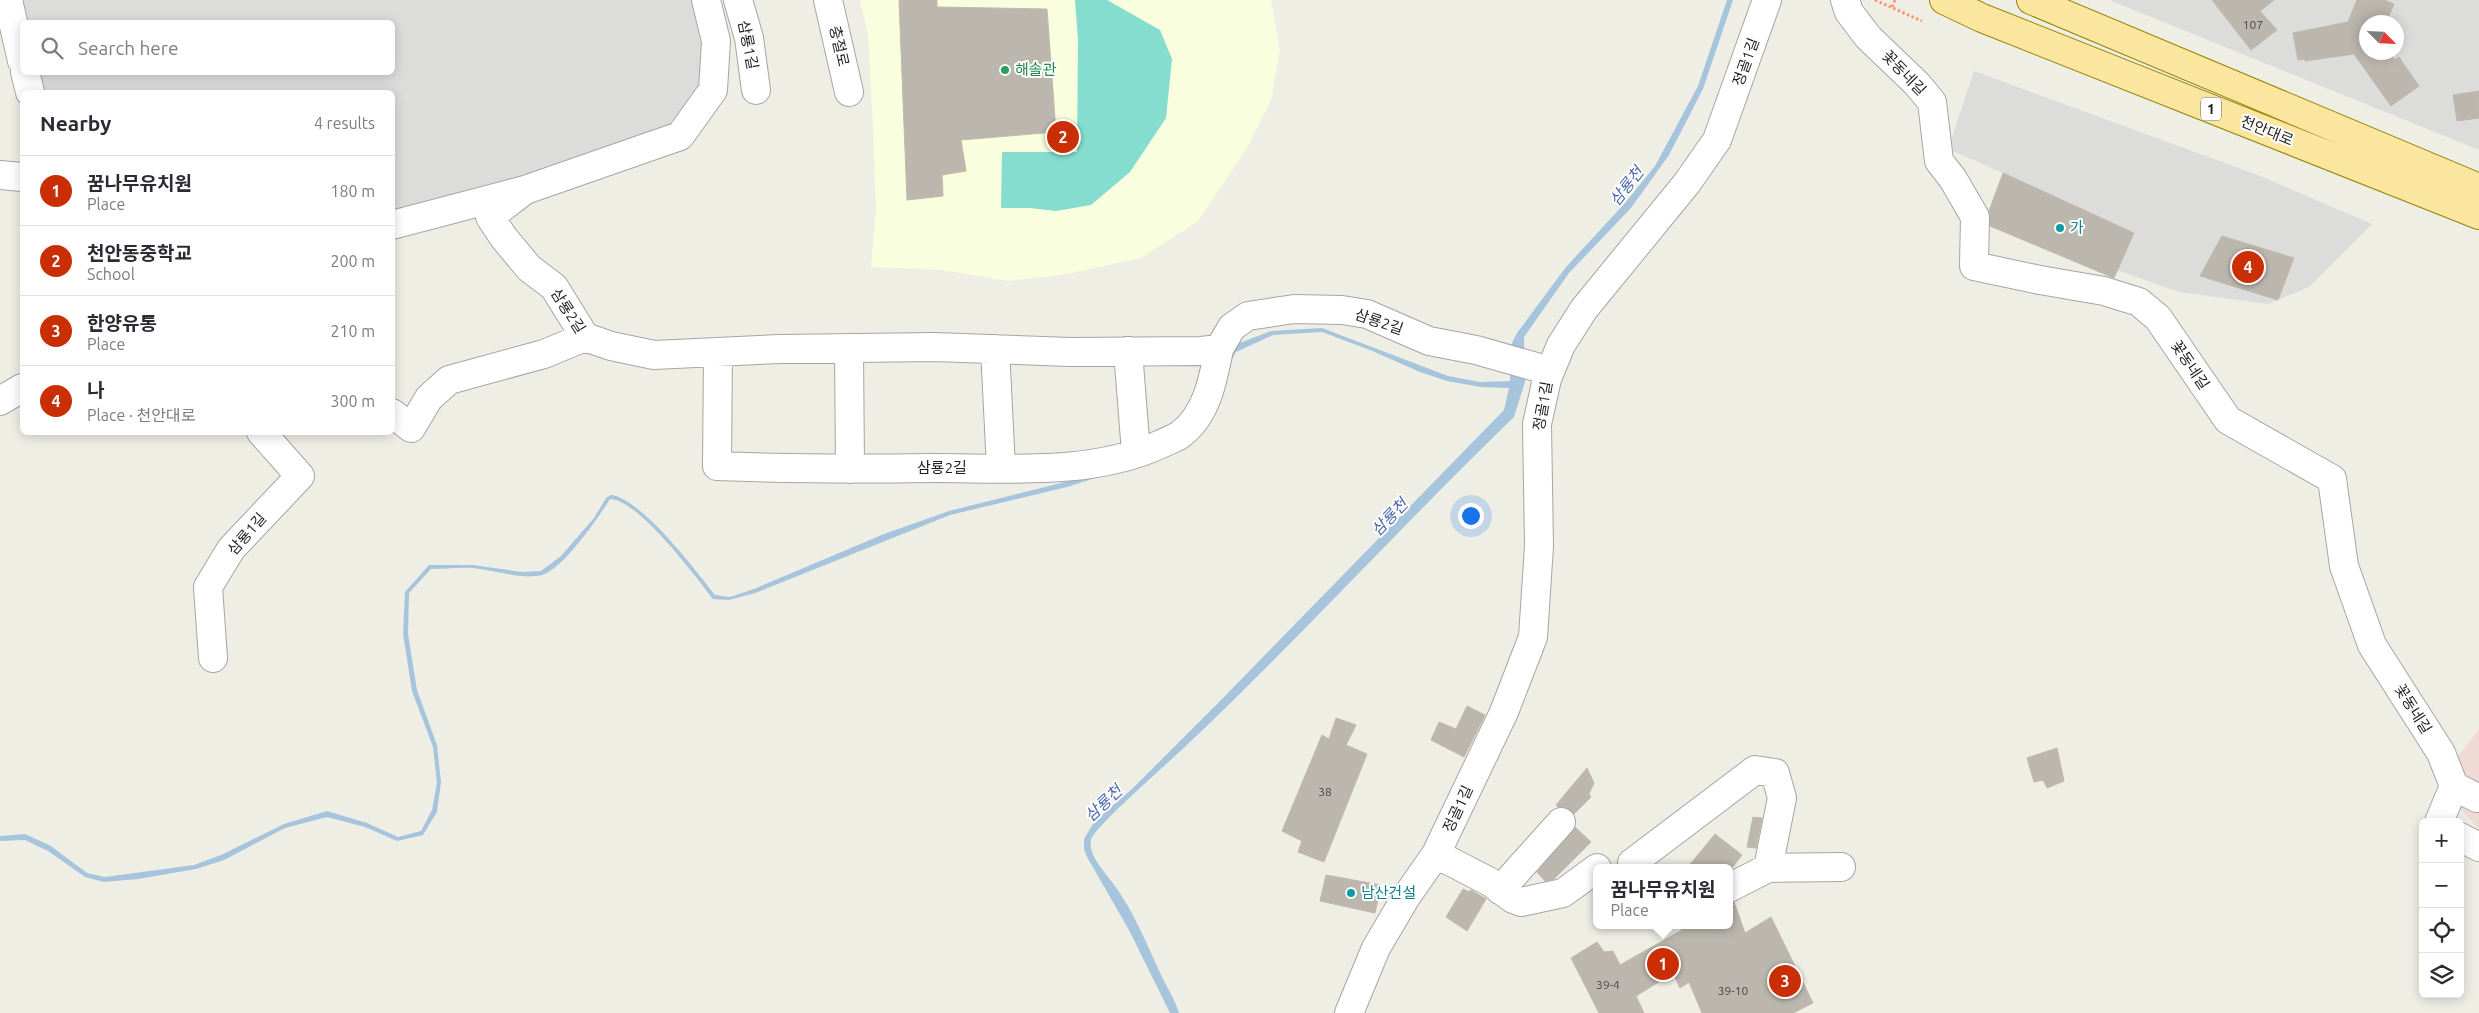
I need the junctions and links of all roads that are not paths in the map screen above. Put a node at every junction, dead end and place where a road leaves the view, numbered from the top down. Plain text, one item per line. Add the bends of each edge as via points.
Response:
1 (706, 0) edge
2 (738, 0) edge
3 (828, 0) edge
4 (1768, 0) edge
5 (1845, 0) edge
6 (1944, 0) edge
7 (2031, 0) edge
8 (6, 10) edge
9 (20, 55) edge
10 (26, 75) edge
11 (30, 90) edge
12 (756, 90) dead end
13 (849, 92) dead end
14 (0, 175) edge
15 (20, 177) edge
16 (2479, 188) edge
17 (525, 190) junction
18 (2479, 215) edge
19 (395, 224) edge
20 (584, 337) junction
21 (849, 348) junction
22 (995, 349) junction
23 (1219, 349) junction
24 (1128, 351) junction
25 (718, 352) junction
26 (1541, 368) junction
27 (395, 415) edge
28 (264, 435) edge
29 (1136, 453) junction
30 (1001, 468) junction
31 (850, 469) junction
32 (212, 658) dead end
33 (2472, 794) edge
34 (2444, 818) edge
35 (1561, 822) dead end
36 (2464, 840) edge
37 (2479, 847) edge
38 (1436, 854) junction
39 (1602, 864) edge
40 (1631, 864) edge
41 (1637, 864) edge
42 (1841, 867) dead end
43 (1768, 868) junction
44 (1593, 871) edge
45 (1733, 886) edge
46 (1500, 890) junction
47 (1350, 1013) edge

1 - 17 street via 716,41 713,90 680,136
2 - 12 street, 삼룡1길 via 749,38
3 - 13 street, 충절로
4 - 26 street, 정골1길 via 1717,140 1687,183 1584,309 1561,345
5 - 33 street, 꽃동네길 via 1849,12 1868,37 1932,102 1939,161 1975,217 1974,266 2104,291 2139,302 2158,318 2228,420 2332,479 2344,566 2372,645 2441,753
6 - 18 main road, 천안대로 / 1 via 1982,18
7 - 16 main road, 천안대로 / 1
8 - 9 street
10 - 11 street
14 - 15 street
17 - 19 street
17 - 20 street, 삼룡2길 via 490,217 530,268 554,287
20 - 25 street, 삼룡2길 via 654,355
20 - 27 street via 544,354 449,380 429,398 411,428
21 - 22 street, 삼룡2길
21 - 25 street, 삼룡2길
21 - 31 street
22 - 24 street, 삼룡2길
22 - 30 street
23 - 24 street, 삼룡2길
23 - 26 street, 삼룡2길 via 1232,327 1248,316 1294,309 1342,310 1367,314 1429,341
23 - 29 street, 삼룡2길 via 1212,384 1200,414 1181,434
24 - 29 street
25 - 31 street, 삼룡2길 via 717,466
26 - 38 street, 정골1길 via 1537,424 1539,546 1533,637 1504,712
28 - 32 street, 삼룡1길 via 300,476 231,549 208,587
29 - 30 street, 삼룡2길 via 1114,460 1063,466
30 - 31 street, 삼룡2길
33 - 34 street, 꽃동네길
35 - 46 street
36 - 37 street
38 - 46 street
38 - 47 street, 정골1길 via 1376,948
39 - 40 street via 1624,860
41 - 43 street via 1755,770 1775,773 1782,798
42 - 43 street
43 - 45 street
44 - 46 street via 1563,893 1535,900 1513,900

